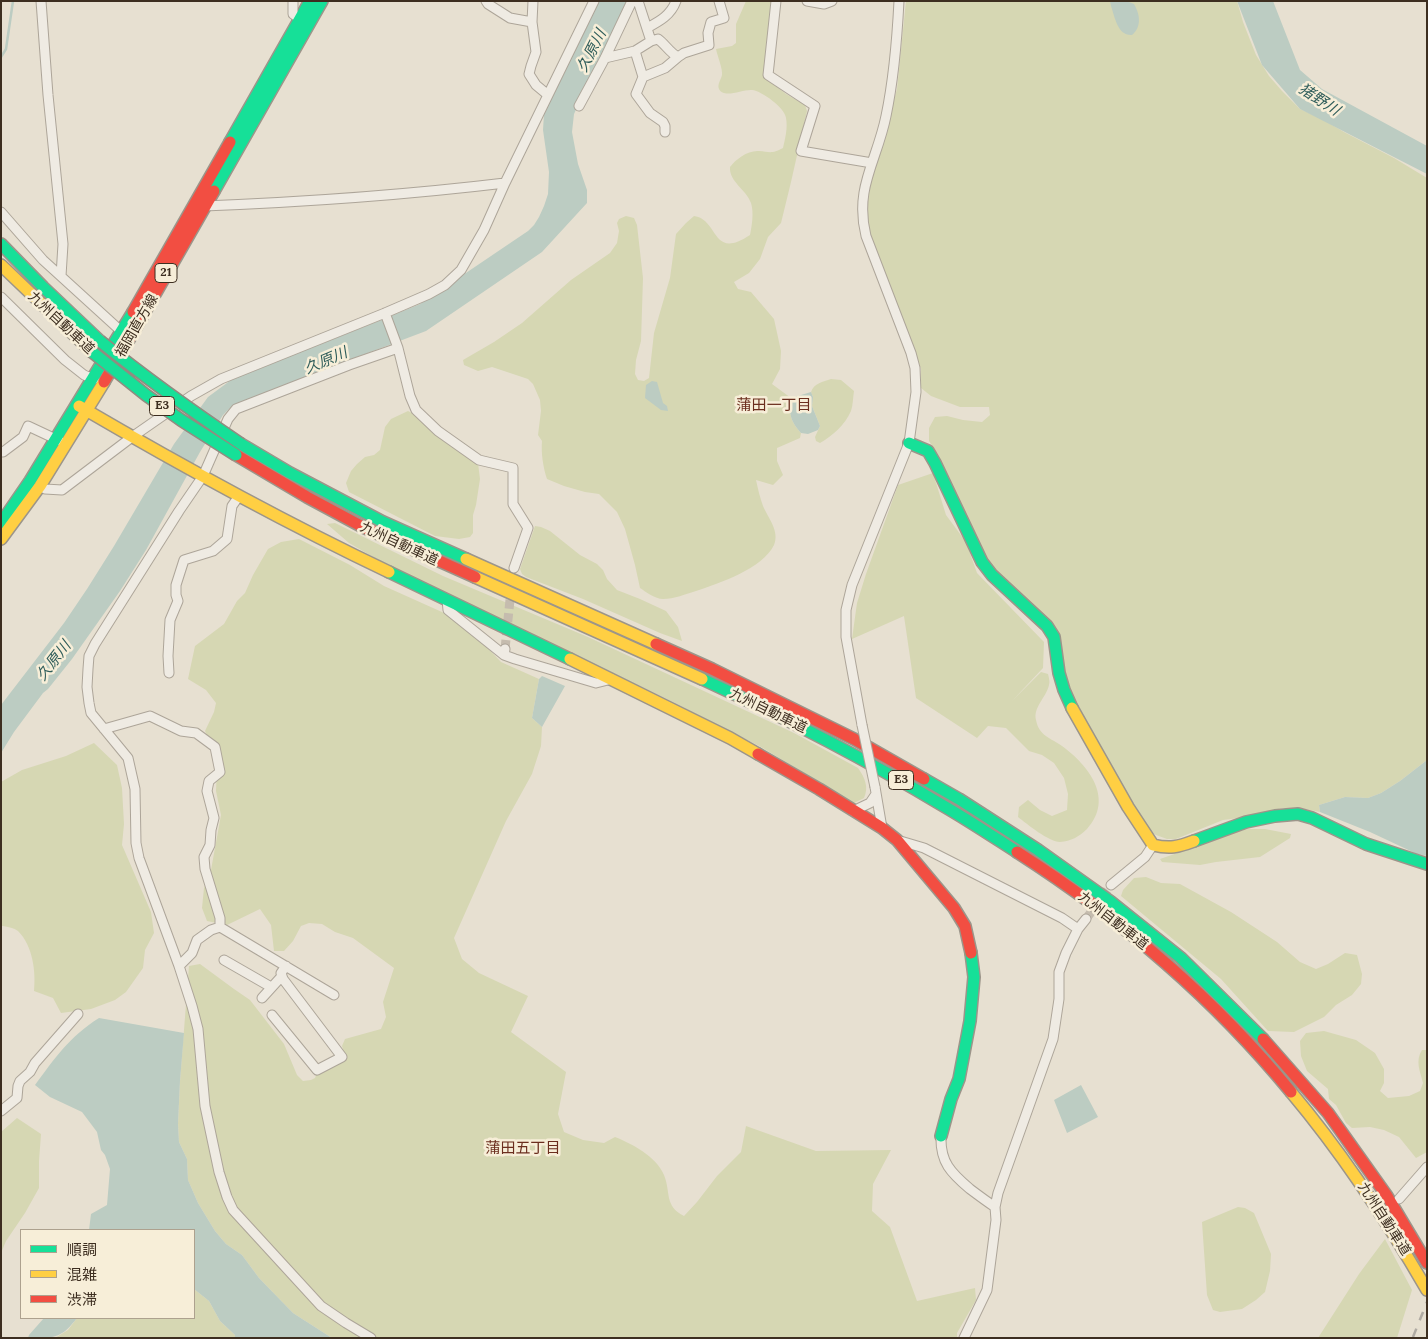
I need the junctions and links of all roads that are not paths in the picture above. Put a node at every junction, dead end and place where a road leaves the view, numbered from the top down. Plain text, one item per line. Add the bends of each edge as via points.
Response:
1 (41, 1) edge
2 (293, 1) edge
3 (310, 1) edge
4 (322, 1) edge
5 (486, 1) edge
6 (533, 1) edge
7 (594, 1) edge
8 (632, 1) edge
9 (638, 1) edge
10 (676, 1) edge
11 (720, 1) edge
12 (776, 1) edge
13 (807, 1) edge
14 (832, 1) edge
15 (896, 2) edge
16 (300, 19) junction
17 (532, 22) junction
18 (647, 28) junction
19 (651, 41) junction
20 (635, 51) junction
21 (678, 57) junction
22 (605, 58) junction
23 (643, 77) junction
24 (548, 95) junction
25 (579, 106) dead end
26 (664, 132) dead end
27 (872, 162) junction
28 (505, 183) junction
29 (204, 206) junction
30 (1, 212) edge
31 (1, 244) edge
32 (1, 265) edge
33 (61, 276) junction
34 (1, 297) edge
35 (386, 316) junction
36 (122, 332) junction
37 (398, 348) junction
38 (94, 379) junction
39 (82, 408) junction
40 (132, 437) junction
41 (61, 442) junction
42 (909, 443) junction
43 (1, 452) edge
44 (203, 476) junction
45 (40, 486) junction
46 (239, 496) junction
47 (1, 523) edge
48 (1, 539) edge
49 (514, 568) dead end
50 (448, 600) junction
51 (169, 673) dead end
52 (612, 679) junction
53 (104, 730) junction
54 (875, 791) junction
55 (853, 811) junction
56 (882, 828) junction
57 (897, 840) junction
58 (1153, 845) junction
59 (1427, 864) edge
60 (1111, 885) tunnel mouth
61 (1086, 919) tunnel mouth
62 (220, 927) junction
63 (1078, 929) junction
64 (224, 960) dead end
65 (179, 966) junction
66 (286, 966) junction
67 (282, 976) junction
68 (271, 987) junction
69 (334, 995) dead end
70 (262, 998) dead end
71 (78, 1014) dead end
72 (272, 1015) dead end
73 (1, 1111) edge
74 (941, 1136) joint
75 (1427, 1167) edge
76 (1399, 1198) dead end
77 (995, 1206) junction
78 (1427, 1263) edge
79 (1426, 1289) edge
80 (371, 1338) edge
81 (964, 1338) edge

1 - 33 street via 63,244
2 - 16 street via 294,14
3 - 16 main road, 福岡直方線 / 21
4 - 29 main road, 福岡直方線 / 21
5 - 17 street via 510,18
6 - 17 street
7 - 24 street
8 - 22 street
9 - 18 street
10 - 18 street via 669,14
11 - 21 street via 724,18 711,22 709,45
12 - 27 street via 768,75 816,106 801,151
13 - 14 street via 824,4
15 - 27 street via 894,76 886,119
16 - 36 main road, 福岡直方線 / 21
17 - 24 street via 536,52 530,74 536,85
18 - 19 street
19 - 20 street
19 - 21 street via 658,39
20 - 22 street
20 - 23 street
21 - 23 street via 665,68
22 - 25 street
23 - 26 street via 636,94 650,113 663,122
24 - 28 street
27 - 42 street via 864,187 862,223 915,368 916,392
28 - 29 street via 311,201
28 - 35 street via 461,270 445,285
29 - 39 main road, 福岡直方線 / 21 via 130,338
30 - 33 street
31 - 78 main road, 九州自動車道 / E3, bridge via 100,341 158,387 241,444 383,522 712,668 854,739 959,799 1111,902 1181,958 1263,1039 1328,1113 1387,1196
32 - 79 main road, 九州自動車道 / E3, bridge via 92,351 146,395 236,456 294,490 371,531 707,681 847,750 983,829 1058,880 1172,969 1279,1077 1316,1121 1362,1185
33 - 36 street
34 - 38 street via 65,360
35 - 37 street
35 - 40 street via 221,379 198,391
36 - 38 main road, 福岡直方線 / 21
37 - 44 street via 236,409 228,418
37 - 49 street via 410,396 422,418 479,460 513,468 513,504 528,528
38 - 39 main road, 福岡直方線 / 21
39 - 40 main road
39 - 41 main road, 福岡直方線 / 21
40 - 44 main road
40 - 45 street via 62,490
41 - 43 street via 28,426 23,436
41 - 45 main road, 福岡直方線 / 21
41 - 47 main road, 福岡直方線 / 21
42 - 54 street, bridge via 852,585 846,610 846,638
42 - 58 main road via 928,451 982,562 1047,626 1054,637 1064,690 1074,713
44 - 46 main road
44 - 53 street via 90,656 87,687 91,713
45 - 48 main road, 福岡直方線 / 21
46 - 50 main road
46 - 51 street via 232,506 226,539 213,551 184,560 176,586 178,601 170,620
50 - 52 main road
50 - 52 street via 448,610 504,652 596,683
52 - 55 main road via 730,738
53 - 62 street via 150,716 181,731 196,733 215,747 220,772 210,781 207,791 214,818 210,845 204,857
53 - 65 street via 128,758 135,789 139,858
54 - 55 street via 870,803
54 - 56 street
55 - 56 main road
56 - 57 main road
57 - 63 street via 924,848
57 - 74 main road via 954,908 965,926 973,964 970,1021 959,1079
58 - 59 main road via 1179,847 1246,822 1298,814 1366,844
58 - 60 street via 1140,861
61 - 63 street
62 - 65 street via 198,940 192,953
62 - 66 street
63 - 77 street via 1059,972 1053,1039
64 - 68 street
65 - 80 street via 198,1029 205,1106 219,1172 233,1210 321,1306
66 - 67 street
66 - 69 street
67 - 68 street
67 - 72 street via 342,1057 317,1070
68 - 70 street
71 - 73 street via 20,1081 17,1098
74 - 77 street via 940,1146 948,1167 957,1178
75 - 76 street
77 - 81 street via 987,1290

